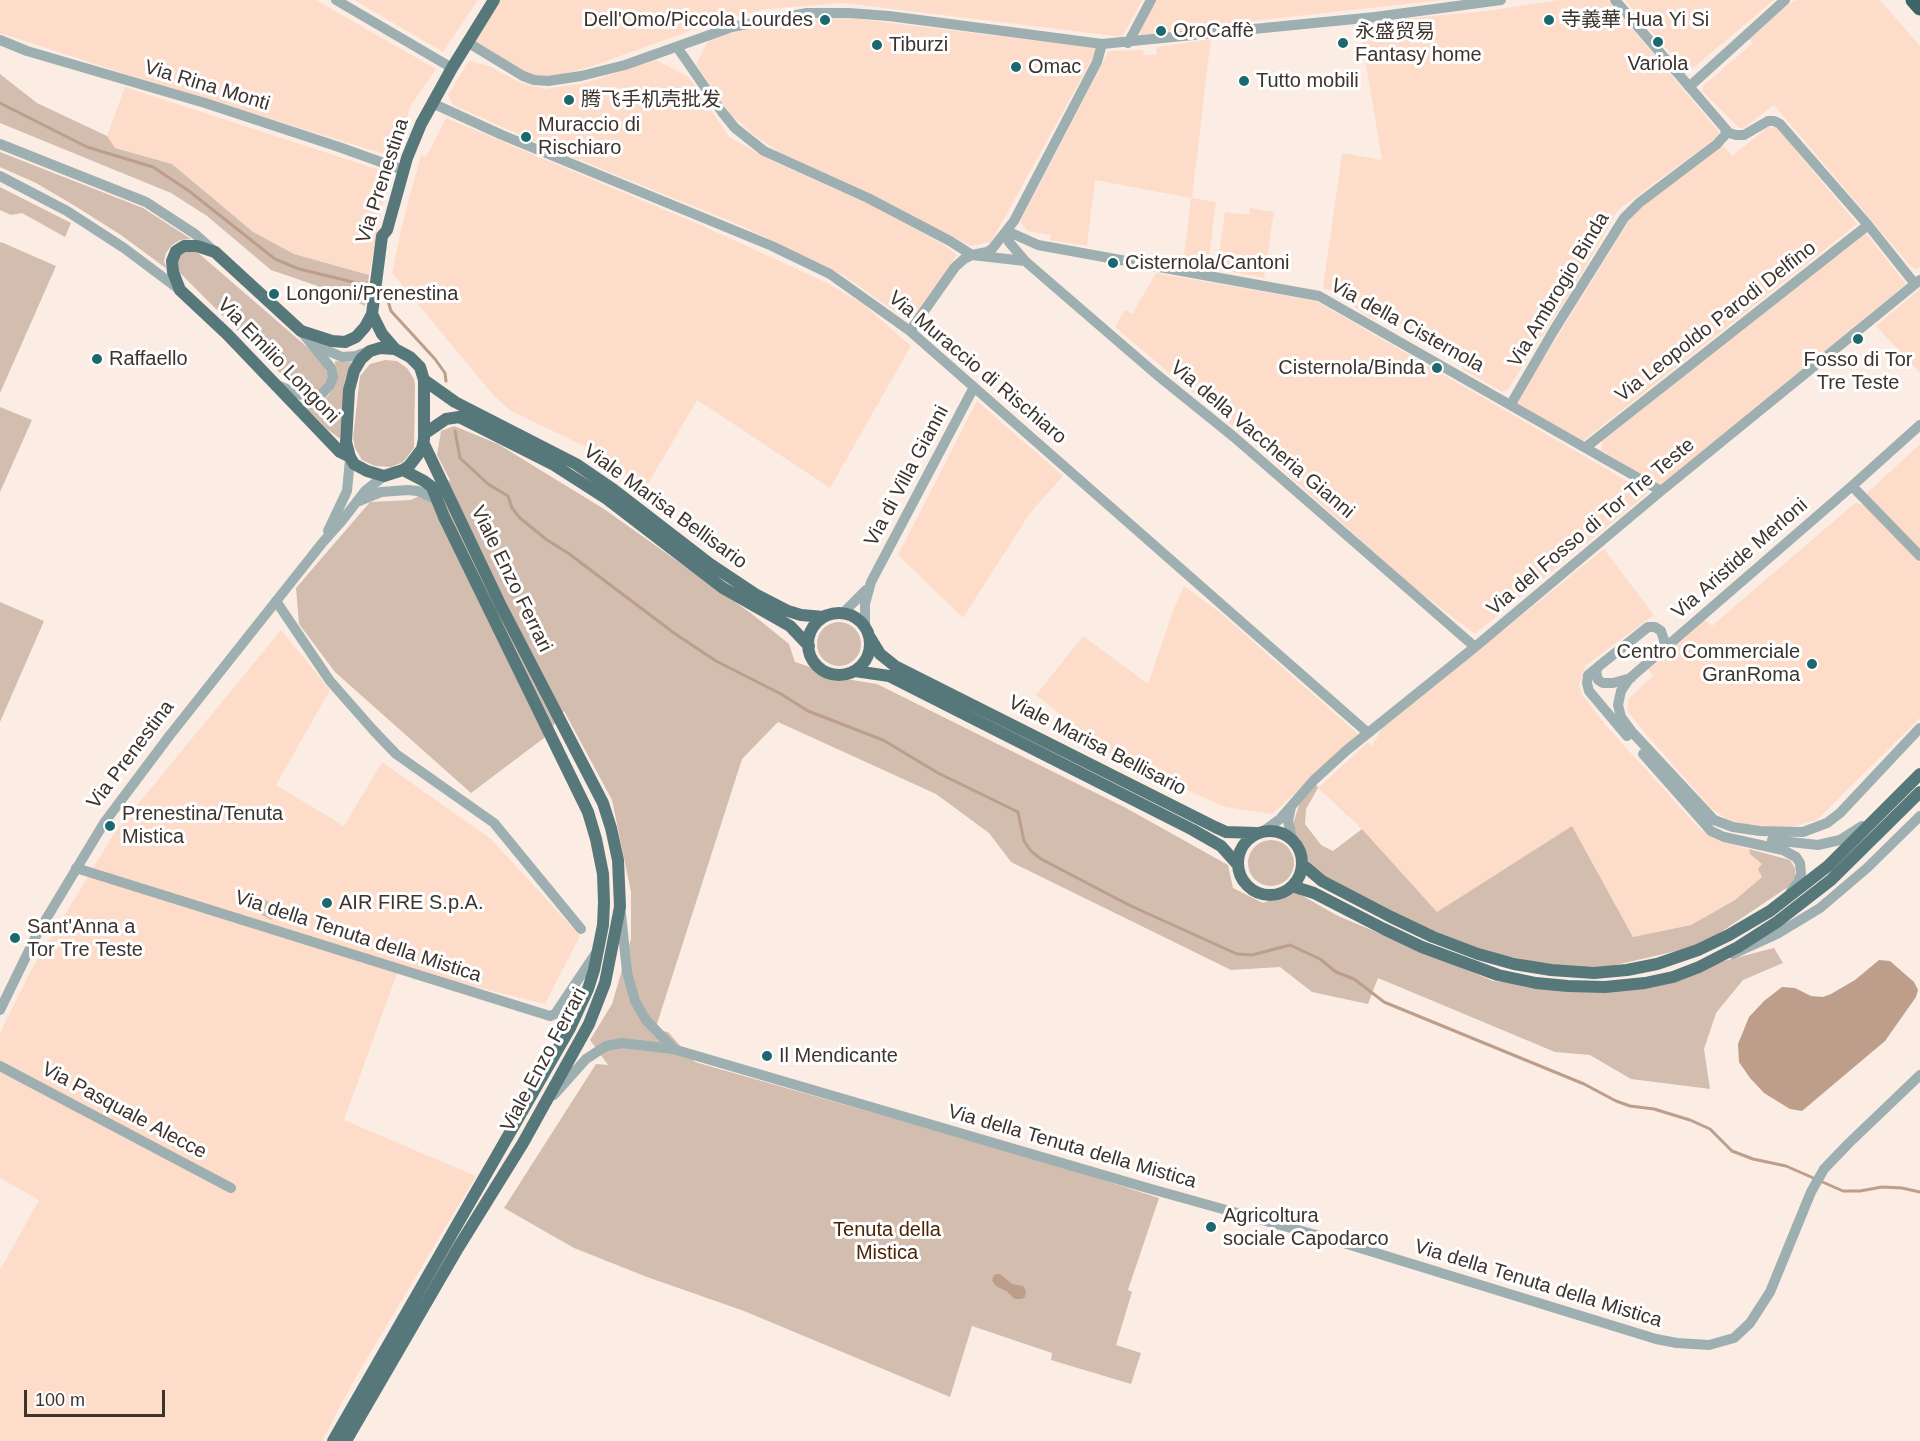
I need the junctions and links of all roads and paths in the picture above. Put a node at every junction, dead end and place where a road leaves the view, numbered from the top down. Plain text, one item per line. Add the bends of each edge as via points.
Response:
1 (336, 0) edge
2 (494, 0) edge
3 (1151, 0) edge
4 (1501, 0) edge
5 (1615, 0) edge
6 (1785, 0) edge
7 (1913, 0) edge
8 (1920, 8) edge
9 (0, 40) edge
10 (467, 42) junction
11 (1128, 43) junction
12 (1102, 44) junction
13 (676, 46) junction
14 (452, 68) junction
15 (1689, 87) junction
16 (432, 103) junction
17 (1726, 130) junction
18 (0, 144) edge
19 (403, 170) junction
20 (0, 176) edge
21 (1868, 225) junction
22 (1007, 231) junction
23 (1034, 244) junction
24 (215, 252) junction
25 (972, 255) junction
26 (1025, 261) junction
27 (1917, 282) edge
28 (180, 290) junction
29 (372, 314) junction
30 (302, 331) junction
31 (910, 331) junction
32 (314, 344) junction
33 (395, 349) junction
34 (370, 351) junction
35 (424, 381) junction
36 (276, 385) junction
37 (974, 387) junction
38 (1511, 405) junction
39 (1920, 425) edge
40 (424, 439) junction
41 (1586, 447) junction
42 (350, 458) junction
43 (403, 470) junction
44 (384, 476) junction
45 (1852, 486) junction
46 (1661, 491) junction
47 (436, 500) junction
48 (356, 503) junction
49 (323, 542) junction
50 (1920, 556) edge
51 (872, 582) junction
52 (276, 601) junction
53 (842, 614) junction
54 (824, 617) junction
55 (867, 632) junction
56 (808, 646) junction
57 (1475, 647) junction
58 (1663, 650) junction
59 (1599, 666) junction
60 (855, 671) junction
61 (1631, 678) junction
62 (1918, 732) edge
63 (1368, 733) junction
64 (1919, 775) edge
65 (1920, 792) edge
66 (1291, 807) junction
67 (1920, 816) edge
68 (1714, 820) junction
69 (1261, 832) junction
70 (1292, 838) junction
71 (1302, 864) junction
72 (1238, 865) junction
73 (76, 868) junction
74 (1292, 886) junction
75 (620, 907) junction
76 (1770, 911) junction
77 (581, 929) dead end
78 (598, 950) junction
79 (1693, 969) junction
80 (0, 1010) edge
81 (673, 1048) junction
82 (0, 1066) edge
83 (1920, 1075) edge
84 (544, 1107) junction
85 (231, 1188) dead end
86 (333, 1441) edge
87 (346, 1441) edge

1 - 14 street
2 - 10 main road, Via Prenestina
3 - 11 street
4 - 11 street
5 - 15 street
6 - 15 street
7 - 8 highway
9 - 19 street, Via Rina Monti
10 - 13 street via 523,76 539,80 581,76
10 - 14 main road, Via Prenestina
11 - 12 street
12 - 13 street via 920,19 814,13 776,17
12 - 22 street via 1097,62
13 - 25 street via 735,128 764,151 868,198
14 - 16 main road, Via Prenestina
15 - 17 street
16 - 19 main road, Via Prenestina
16 - 31 street, Via Muraccio di Rischiaro via 772,246 830,274
17 - 21 street via 1744,135 1768,121 1778,123
17 - 38 street, Via Ambrogio Binda via 1717,144 1624,218
18 - 24 street, Via Emilio Longoni via 146,202
19 - 29 main road, Via Prenestina via 382,236
20 - 28 street, Via Emilio Longoni via 67,211
21 - 27 street
21 - 41 street, Via Leopoldo Parodi Delfino
22 - 23 street, Via della Cisternola
22 - 25 street via 987,252
22 - 26 street, Via della Vaccheria Gianni via 1009,242
23 - 26 street
23 - 38 street, Via della Cisternola via 1319,296
24 - 28 main road, Via Emilio Longoni via 187,245 176,251 172,268
24 - 30 main road, Via Emilio Longoni
25 - 26 street
25 - 31 street via 955,267
26 - 57 street, Via della Vaccheria Gianni
27 - 46 street, Via del Fosso di Tor Tre Teste
28 - 36 main road, Via Emilio Longoni
29 - 30 main road, Via Emilio Longoni via 359,334 345,342
29 - 33 main road
30 - 32 street
31 - 37 street, Via Muraccio di Rischiaro
32 - 34 street via 342,357
32 - 36 street via 331,368 333,377 328,389 309,398
33 - 34 main road
33 - 35 main road via 418,364
34 - 42 main road via 356,367 349,390 346,437
35 - 40 main road
35 - 54 main road, Viale Marisa Bellisario via 455,402 576,464 744,587 788,611
36 - 42 main road, Via Emilio Longoni
37 - 51 street, Via di Villa Gianni
37 - 63 street, Via Muraccio di Rischiaro
38 - 41 street, Via della Cisternola
39 - 45 street, Via Aristide Merloni
40 - 43 main road via 414,461
40 - 56 main road, Viale Marisa Bellisario via 446,419 459,417 554,465 607,499 723,588 790,626
40 - 75 main road, Viale Enzo Ferrari via 496,595 603,803 618,860
41 - 46 street, Via della Cisternola
42 - 44 main road via 363,470
42 - 49 street, Via Prenestina via 344,499
43 - 44 main road
43 - 47 main road, Viale Enzo Ferrari via 429,484
44 - 48 street, Via Prenestina
45 - 50 street
45 - 58 street, Via Aristide Merloni
46 - 57 street, Via del Fosso di Tor Tre Teste
47 - 48 street via 408,490 374,494
47 - 78 main road, Viale Enzo Ferrari via 588,812 603,874
48 - 49 street, Via Prenestina
49 - 52 street, Via Prenestina
51 - 53 street, Via di Villa Gianni
51 - 55 street, Via di Villa Gianni via 864,604
52 - 73 street, Via Prenestina via 136,779
52 - 77 street via 330,681 374,731 396,754 494,823
53 - 54 main road
53 - 55 main road via 855,619
54 - 56 main road via 812,630
55 - 60 main road via 868,656
55 - 69 main road, Viale Marisa Bellisario via 880,654 895,666 1226,832
56 - 60 main road via 814,662 824,671 841,675
57 - 63 street, Via del Fosso di Tor Tre Teste
58 - 59 street via 1661,632 1648,627
58 - 61 street, Via Aristide Merloni
59 - 61 street via 1596,677 1602,683
59 - 76 street via 1588,677 1591,694 1708,828 1728,838 1783,850 1798,860 1798,882
60 - 72 main road, Viale Marisa Bellisario via 889,676 1193,830 1221,846
61 - 68 street, Via Aristide Merloni via 1619,698 1621,717
62 - 68 street via 1840,813 1815,829 1798,833 1760,831
63 - 66 street, Via del Fosso di Tor Tre Teste via 1314,780
64 - 68 street via 1855,832 1827,844 1812,846 1737,834
64 - 76 main road via 1823,871
65 - 79 main road via 1801,905 1752,939
66 - 69 street, Via del Fosso di Tor Tre Teste
66 - 70 street via 1288,821
67 - 79 street via 1861,874 1807,917 1762,942
69 - 70 main road via 1275,830
69 - 72 main road via 1242,846
70 - 71 main road
71 - 74 main road
71 - 76 main road via 1325,882 1450,944 1506,962 1560,971 1610,972 1657,964 1713,943
72 - 74 main road via 1240,875 1253,891 1273,895
73 - 78 street, Via della Tenuta della Mistica via 550,1016
73 - 80 street, Via Prenestina via 29,949
74 - 79 main road via 1440,954 1516,979 1554,986 1605,987 1653,981
75 - 81 street, Via della Tenuta della Mistica via 627,972 635,1000 646,1020
75 - 84 main road, Viale Enzo Ferrari via 595,1013
78 - 86 main road, Viale Enzo Ferrari via 588,989 570,1028
81 - 83 street, Via della Tenuta della Mistica via 1334,1240 1636,1333 1699,1345 1734,1338 1745,1328 1770,1292 1817,1181 1829,1162
81 - 84 street, Via della Tenuta della Mistica via 622,1043 599,1049
82 - 85 street, Via Pasquale Alecce
84 - 87 main road, Viale Enzo Ferrari

